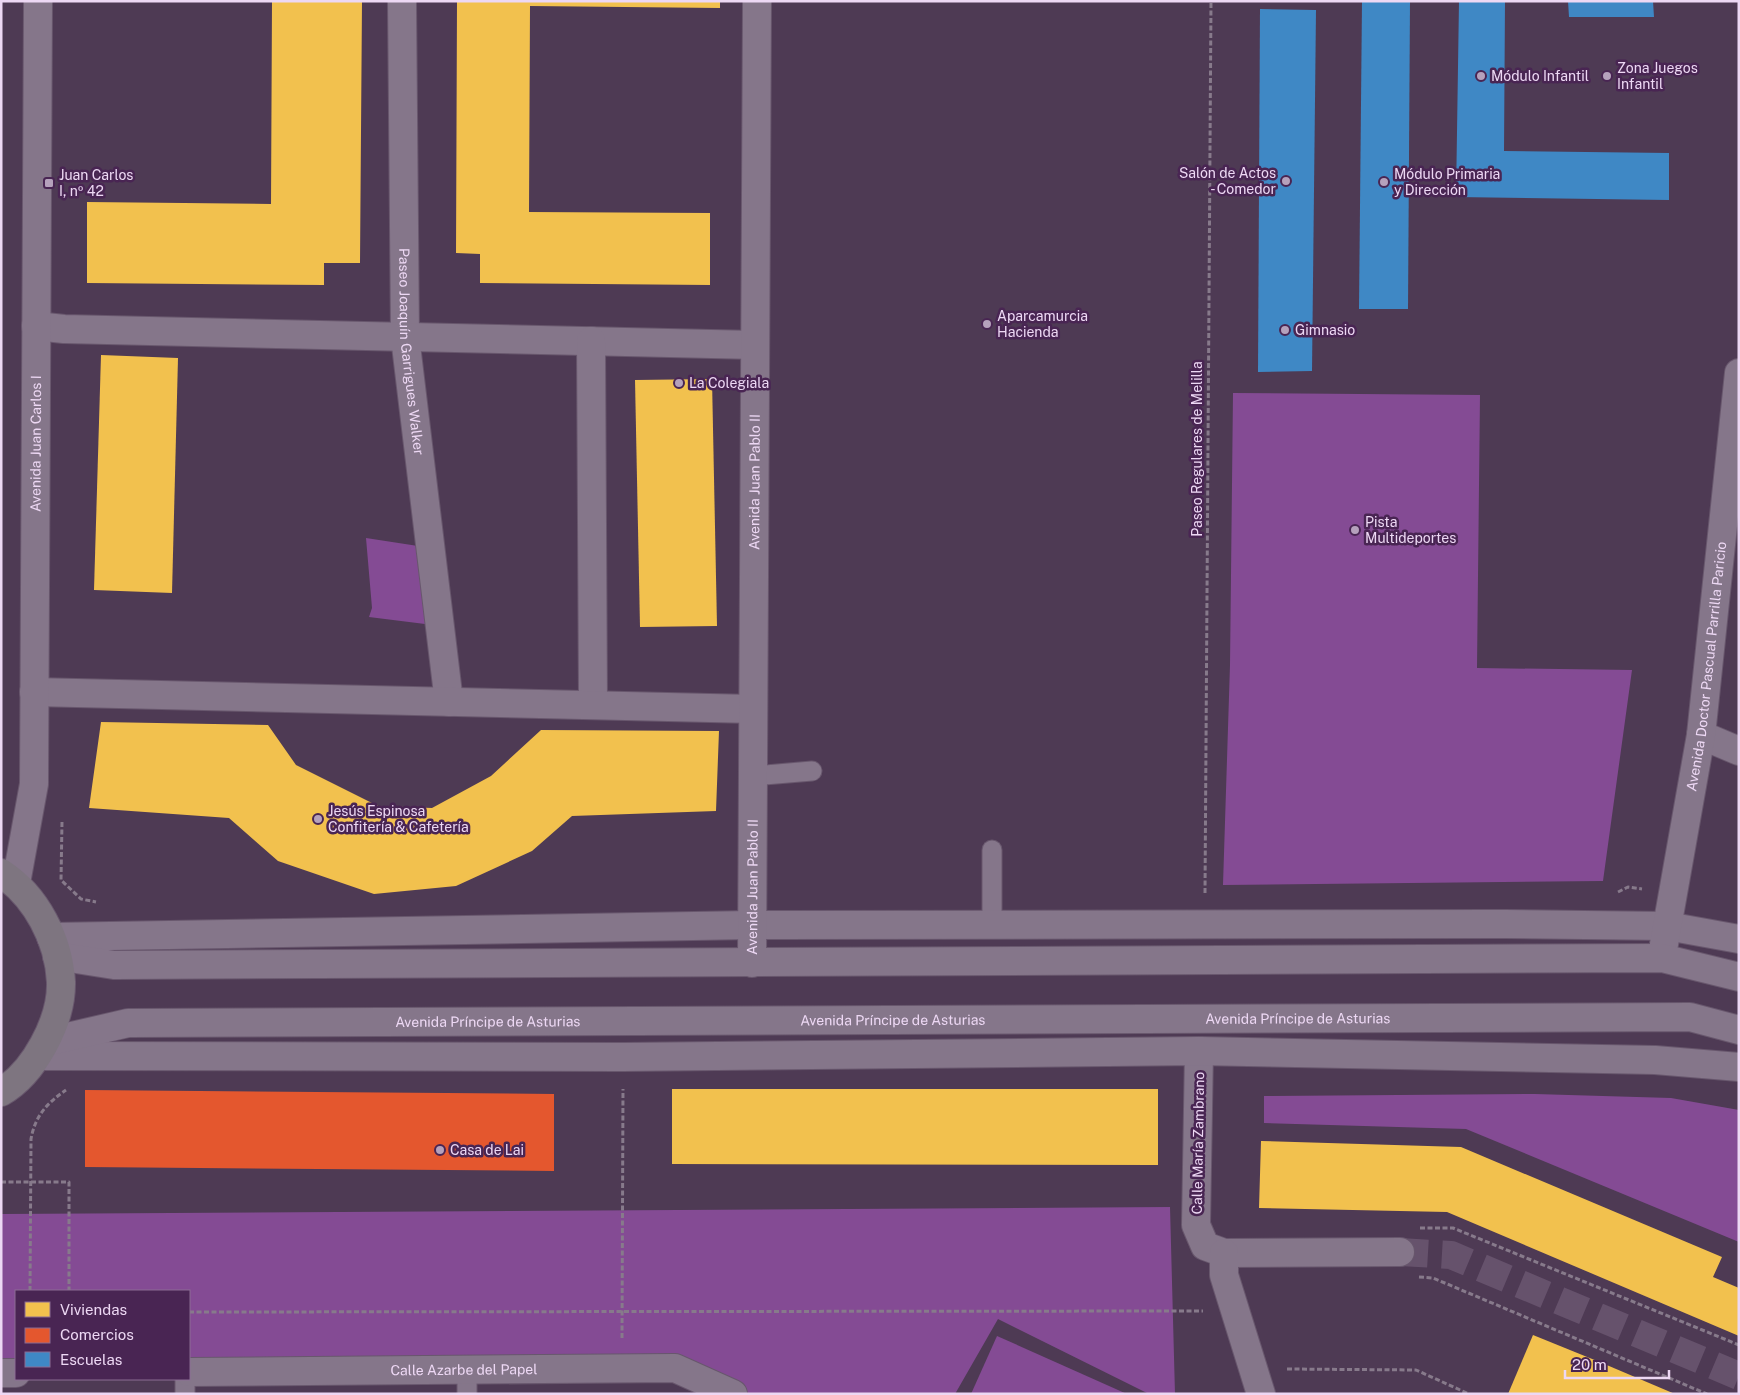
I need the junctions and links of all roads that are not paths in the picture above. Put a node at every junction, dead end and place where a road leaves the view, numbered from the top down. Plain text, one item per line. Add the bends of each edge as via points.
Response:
1 (38, 1) edge
2 (402, 1) edge
3 (757, 1) edge
4 (36, 326) junction
5 (405, 337) junction
6 (590, 341) junction
7 (755, 345) junction
8 (1739, 373) edge
9 (1733, 493) edge
10 (34, 692) junction
11 (449, 702) junction
12 (592, 705) junction
13 (753, 709) junction
14 (1701, 735) junction
15 (1739, 751) edge
16 (812, 770) dead end
17 (753, 776) junction
18 (992, 850) dead end
19 (9, 878) edge
20 (751, 925) junction
21 (992, 925) junction
22 (1667, 926) junction
23 (1739, 939) edge
24 (54, 946) junction
25 (1662, 958) junction
26 (752, 964) junction
27 (1739, 977) edge
28 (1739, 1030) edge
29 (42, 1049) junction
30 (1199, 1050) junction
31 (1739, 1067) edge
32 (1, 1092) edge
33 (1400, 1252) tunnel mouth
34 (1224, 1253) junction
35 (190, 1372) edge
36 (1, 1373) edge
37 (15, 1373) edge
38 (185, 1380) edge
39 (467, 1382) edge
40 (185, 1394) edge
41 (733, 1394) edge
42 (1261, 1394) edge

1 - 4 street, Avenida Juan Carlos I
2 - 5 street, Paseo Joaquín Garrigues Walker
3 - 7 street, Avenida Juan Pablo II
4 - 5 street
4 - 10 street, Avenida Juan Carlos I
5 - 6 street
5 - 11 street, Paseo Joaquín Garrigues Walker
6 - 7 street
6 - 12 street
7 - 13 street, Avenida Juan Pablo II
8 - 9 street, Avenida Doctor Pascual Parrilla Paricio
9 - 14 street, Avenida Doctor Pascual Parrilla Paricio
10 - 11 street
10 - 19 street, Avenida Juan Carlos I via 34,784
11 - 12 street
12 - 13 street
13 - 17 street, Avenida Juan Pablo II
14 - 15 street
14 - 22 street, Avenida Doctor Pascual Parrilla Paricio
16 - 17 lane
17 - 20 street, Avenida Juan Pablo II
18 - 21 lane
19 - 24 main road, Avenida Juan Carlos I via 44,919
20 - 21 street
20 - 24 street
20 - 26 street, Avenida Juan Pablo II
21 - 22 street
22 - 23 street
22 - 25 street, Avenida Doctor Pascual Parrilla Paricio
24 - 26 street via 114,965
24 - 29 main road, Avenida Juan Carlos I via 61,984
25 - 26 street
25 - 27 street
28 - 29 street, Avenida Príncipe de Asturias via 1690,1017 128,1023
29 - 30 street via 623,1057
29 - 32 main road, Avenida Juan Carlos I via 23,1076
30 - 31 street via 1655,1060
30 - 34 street, Calle María Zambrano via 1196,1225 1205,1246
33 - 34 street
34 - 42 street via 1224,1275
35 - 39 street, Calle Azarbe del Papel
36 - 37 street
38 - 40 lane
39 - 41 street, Calle Azarbe del Papel via 622,1369 675,1368

